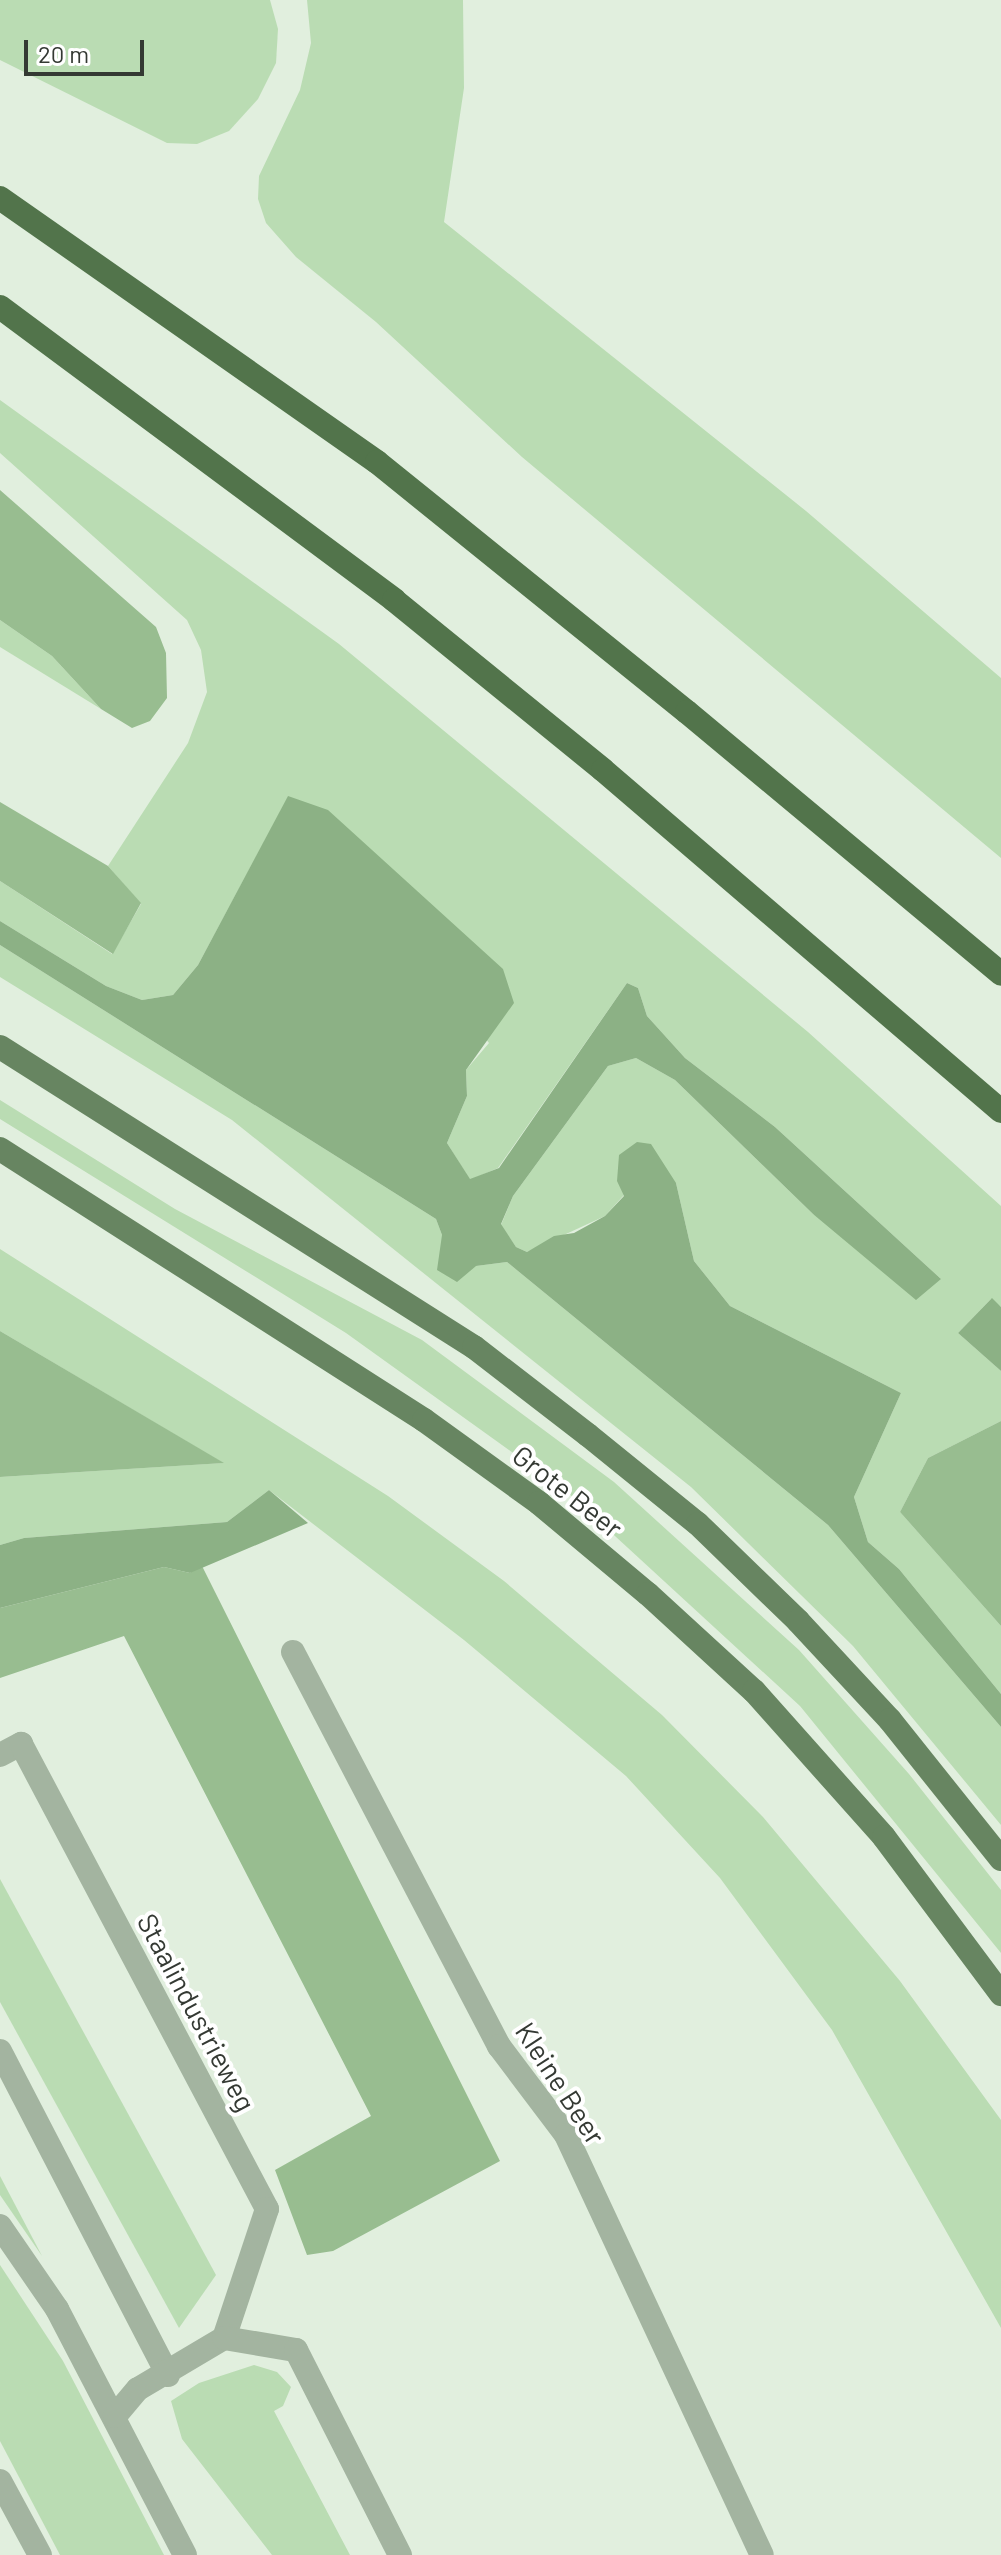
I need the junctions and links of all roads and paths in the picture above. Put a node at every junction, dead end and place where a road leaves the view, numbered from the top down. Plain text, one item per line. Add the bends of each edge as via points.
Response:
1 (0, 198) edge
2 (0, 307) edge
3 (1001, 974) edge
4 (0, 1047) edge
5 (1001, 1111) edge
6 (0, 1149) edge
7 (293, 1652) dead end
8 (0, 1755) edge
9 (1001, 1859) edge
10 (1001, 1994) edge
11 (0, 2051) edge
12 (0, 2226) edge
13 (224, 2338) junction
14 (168, 2375) junction
15 (115, 2416) junction
16 (0, 2481) edge
17 (40, 2555) edge
18 (185, 2555) edge
19 (400, 2555) edge
20 (762, 2555) edge

1 - 3 highway via 377,462 699,721
2 - 5 highway via 394,600 603,770
4 - 9 main road, Grote Beer via 474,1347 698,1524 890,1720
6 - 10 main road, Grote Beer via 424,1420 539,1503 648,1594 754,1691 874,1826
7 - 20 street, Kleine Beer via 499,2046 566,2135
8 - 13 street, Staalindustrieweg via 21,1744 267,2209
11 - 14 street
12 - 15 street via 57,2309
13 - 14 street
13 - 19 street via 296,2350
14 - 15 street via 138,2389
15 - 18 street
16 - 17 street

